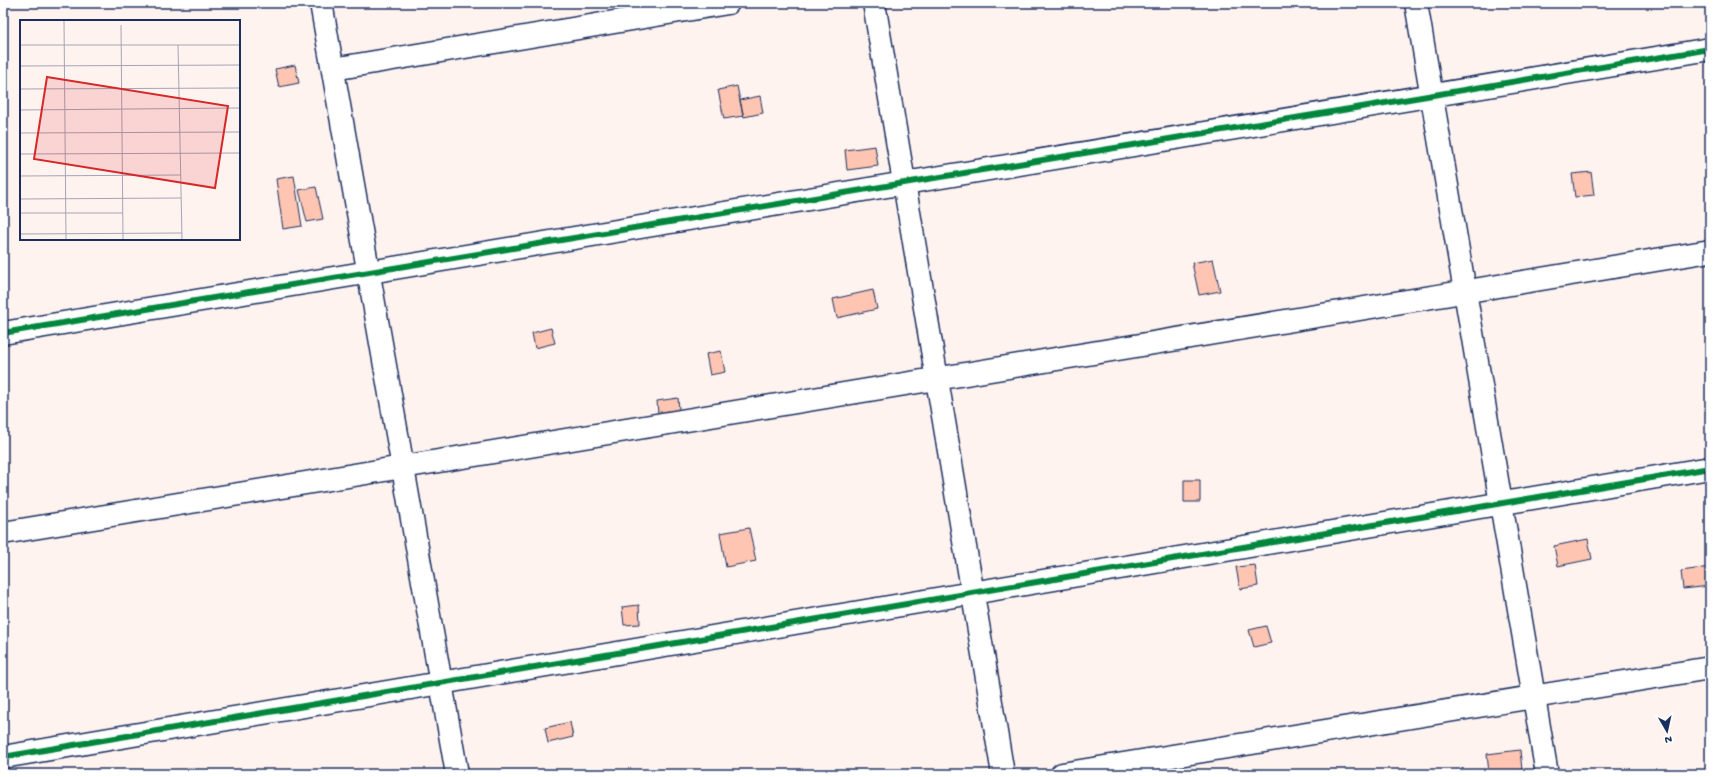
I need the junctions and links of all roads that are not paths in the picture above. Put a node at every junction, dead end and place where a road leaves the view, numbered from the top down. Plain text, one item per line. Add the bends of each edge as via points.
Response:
1 (321, 3) edge
2 (728, 3) edge
3 (874, 3) edge
4 (1416, 3) edge
5 (1710, 49) edge
6 (333, 69) junction
7 (1432, 95) junction
8 (904, 183) junction
9 (1710, 251) edge
10 (369, 273) junction
11 (1465, 292) junction
12 (3, 333) edge
13 (937, 378) junction
14 (403, 467) junction
15 (1710, 468) edge
16 (1501, 503) junction
17 (3, 533) edge
18 (973, 593) junction
19 (1710, 668) edge
20 (441, 683) junction
21 (1534, 697) junction
22 (3, 757) edge
23 (457, 774) edge
24 (1003, 774) edge
25 (1062, 774) edge
26 (1547, 774) edge

1 - 6 street
2 - 6 street
3 - 8 street
4 - 7 street
5 - 7 street
6 - 10 street
7 - 8 street
7 - 11 street
8 - 10 street
8 - 13 street
9 - 11 street
10 - 12 street
10 - 14 street
11 - 13 street
11 - 16 street
13 - 14 street
13 - 18 street
14 - 17 street
14 - 20 street
15 - 16 street
16 - 18 street
16 - 21 street
18 - 20 street
18 - 24 street
19 - 21 street
20 - 22 street
20 - 23 street
21 - 25 street
21 - 26 street

